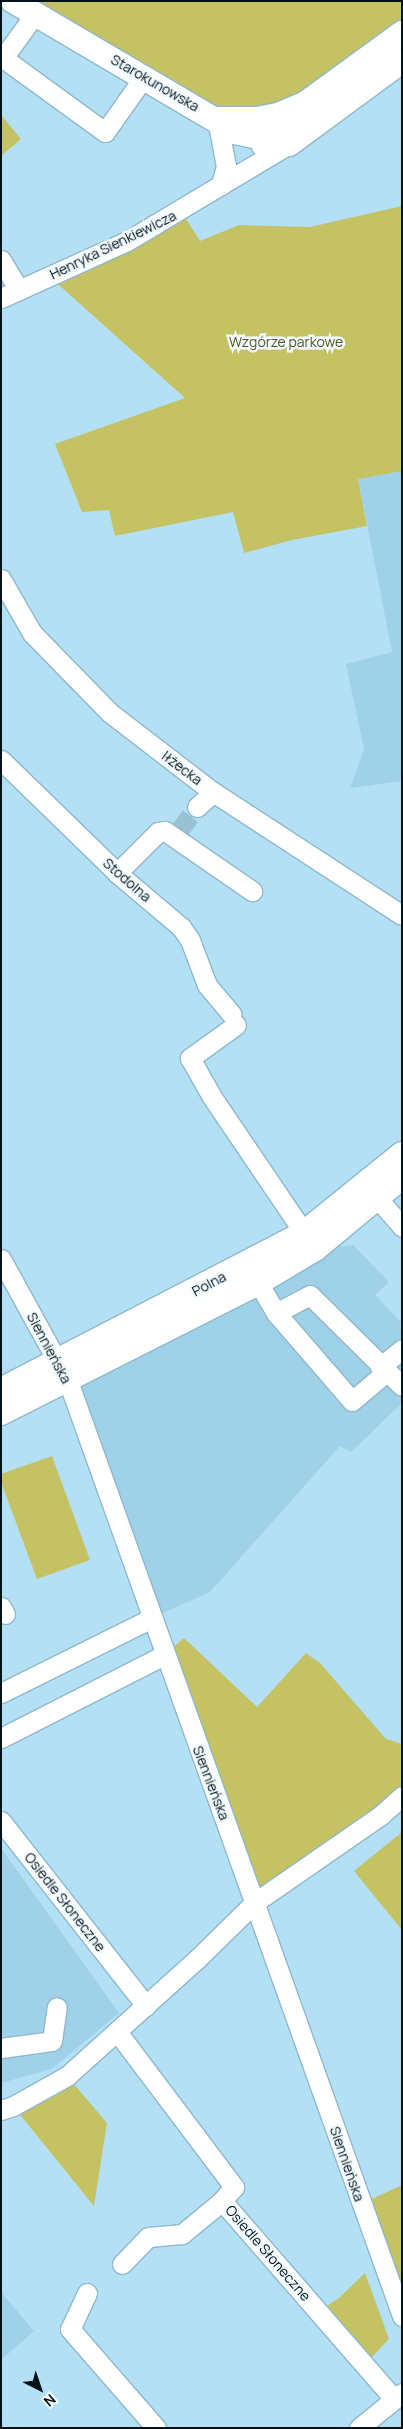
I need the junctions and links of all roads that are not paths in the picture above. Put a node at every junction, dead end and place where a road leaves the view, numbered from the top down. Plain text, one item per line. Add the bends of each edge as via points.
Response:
1 (13, 1) edge
2 (35, 14) junction
3 (402, 33) edge
4 (2, 59) edge
5 (402, 61) edge
6 (144, 77) junction
7 (306, 103) junction
8 (217, 119) junction
9 (278, 142) junction
10 (221, 185) junction
11 (1, 260) edge
12 (19, 290) junction
13 (1, 298) edge
14 (3, 588) edge
15 (1, 760) edge
16 (213, 792) junction
17 (197, 807) tunnel mouth
18 (117, 873) junction
19 (252, 892) dead end
20 (402, 915) edge
21 (402, 1154) edge
22 (402, 1177) edge
23 (378, 1199) junction
24 (402, 1227) edge
25 (309, 1241) junction
26 (1, 1259) edge
27 (246, 1263) junction
28 (258, 1284) junction
29 (276, 1313) junction
30 (402, 1349) edge
31 (56, 1360) junction
32 (383, 1370) junction
33 (68, 1381) junction
34 (402, 1386) edge
35 (1, 1390) edge
36 (1, 1413) edge
37 (152, 1618) junction
38 (164, 1655) junction
39 (1, 1693) edge
40 (1, 1738) edge
41 (402, 1796) edge
42 (1, 1821) edge
43 (254, 1903) junction
44 (146, 2006) junction
45 (57, 2007) dead end
46 (118, 2033) junction
47 (1, 2048) edge
48 (2, 2105) edge
49 (222, 2201) junction
50 (122, 2264) dead end
51 (87, 2292) dead end
52 (402, 2316) edge
53 (398, 2396) edge
54 (156, 2428) edge
55 (359, 2428) edge

1 - 2 street, Starokunowska
2 - 4 street
2 - 6 street, Starokunowska
3 - 7 street, Henryka Sienkiewicza
4 - 6 street via 105,132
5 - 9 street, Henryka Sienkiewicza
6 - 8 street, Starokunowska
7 - 8 street via 264,118
7 - 9 street, Henryka Sienkiewicza
8 - 9 street via 235,132
8 - 10 street via 226,166
9 - 10 street, Henryka Sienkiewicza via 235,167
10 - 12 street, Henryka Sienkiewicza via 127,241
11 - 12 street
12 - 13 street, Henryka Sienkiewicza
14 - 16 street, Iłżecka via 32,633 109,712
15 - 18 street, Stodolna
16 - 17 street
16 - 20 street, Iłżecka
18 - 19 street via 158,832 170,832 178,834
18 - 25 street, Stodolna via 181,928 190,940 207,985 234,1019 190,1058 212,1097
21 - 25 street, Polna
22 - 23 street, Polna
23 - 24 street
23 - 25 street, Polna
25 - 27 street, Polna
25 - 28 street, Polna
26 - 31 street, Siennieńska
27 - 28 street
27 - 31 street, Polna
28 - 29 street
28 - 33 street, Polna
29 - 32 street via 310,1295
29 - 32 street via 352,1401
30 - 32 street
31 - 33 street, Siennieńska
31 - 35 street, Polna
32 - 34 street
33 - 36 street, Polna
33 - 37 street, Siennieńska
37 - 38 street, Siennieńska
37 - 39 street
38 - 40 street
38 - 43 street, Siennieńska
41 - 43 street via 375,1820
42 - 44 street, Osiedle Słoneczne
43 - 44 street
43 - 52 street, Siennieńska
44 - 46 street
45 - 47 street via 52,2041
46 - 48 street via 67,2076
46 - 49 street via 234,2187
49 - 50 street, Osiedle Słoneczne via 182,2234 148,2237
49 - 53 street, Osiedle Słoneczne
51 - 54 street via 70,2329
53 - 55 street, Osiedle Słoneczne

